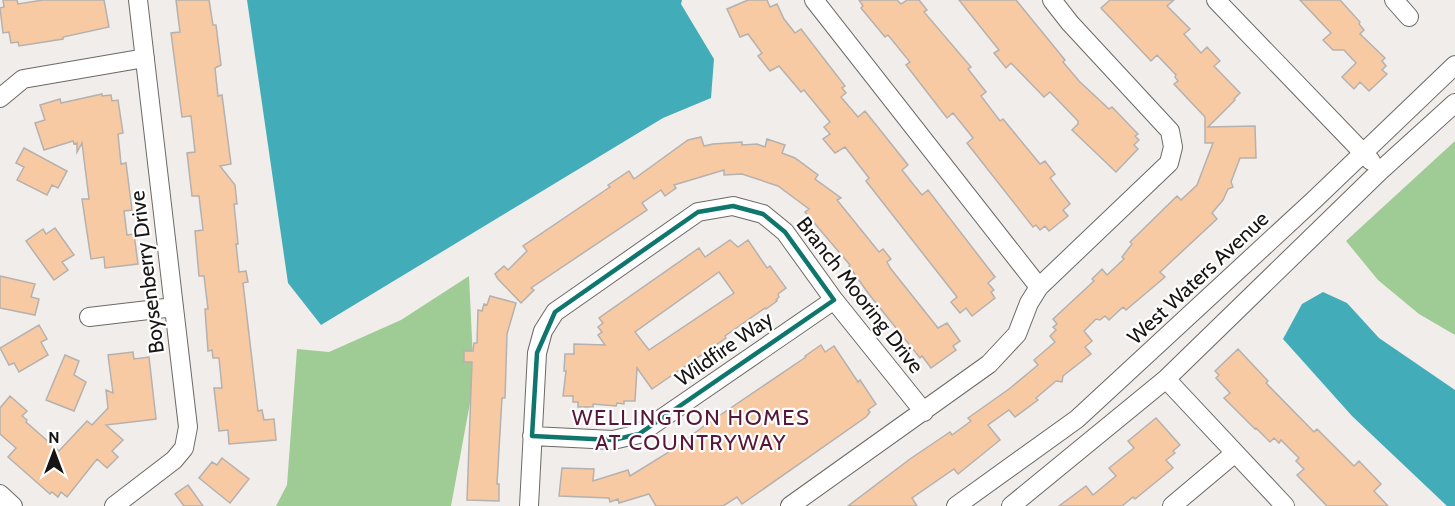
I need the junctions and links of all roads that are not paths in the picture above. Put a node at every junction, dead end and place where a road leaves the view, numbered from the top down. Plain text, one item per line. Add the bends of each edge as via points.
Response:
1 (138, 0) edge
2 (814, 0) edge
3 (1052, 0) edge
4 (1216, 0) edge
5 (1394, 0) edge
6 (1409, 17) dead end
7 (145, 58) junction
8 (1455, 64) edge
9 (0, 98) edge
10 (1455, 103) edge
11 (1363, 153) junction
12 (1380, 171) junction
13 (1039, 287) junction
14 (834, 300) junction
15 (174, 307) junction
16 (89, 317) dead end
17 (1166, 379) junction
18 (924, 412) junction
19 (532, 436) junction
20 (1235, 453) junction
21 (0, 494) edge
22 (13, 506) edge
23 (114, 506) edge
24 (529, 506) edge
25 (790, 506) edge
26 (956, 506) edge
27 (1011, 506) edge
28 (1172, 506) edge
29 (1285, 506) edge

1 - 7 street, Boysenberry Drive
2 - 13 street
3 - 13 street via 1170,131 1173,147 1169,163
4 - 11 street
5 - 6 street
7 - 9 street via 23,79
7 - 15 street, Boysenberry Drive
8 - 11 street, West Waters Avenue
10 - 12 street
11 - 12 street
11 - 26 street, West Waters Avenue via 1077,419
12 - 17 street
13 - 18 street via 1017,334 989,364
14 - 18 street, Branch Mooring Drive
14 - 19 street, Wildfire Way via 639,434 613,440
14 - 19 street, Branch Mooring Drive via 785,232 763,214 733,206 699,212 555,312 537,353
15 - 16 street
15 - 23 street, Boysenberry Drive via 188,427 184,448
17 - 20 street
17 - 27 street
18 - 25 street
19 - 24 street, Branch Mooring Drive
20 - 28 street
20 - 29 street
21 - 22 street

